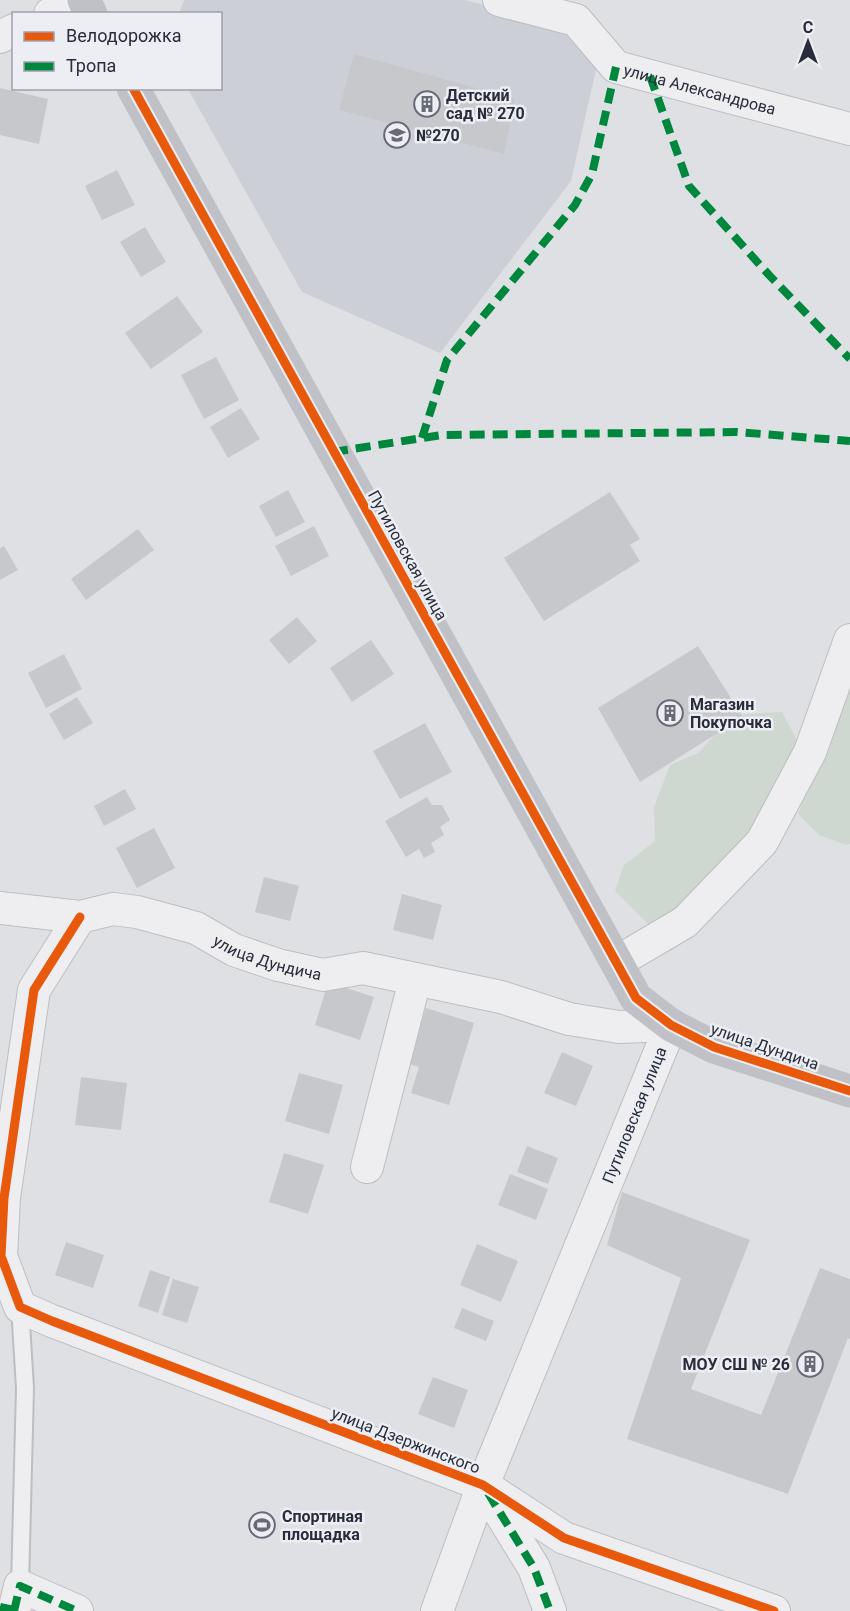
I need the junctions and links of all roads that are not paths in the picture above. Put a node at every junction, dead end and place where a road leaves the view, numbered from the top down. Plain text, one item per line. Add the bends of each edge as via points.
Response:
1 (81, 0) edge
2 (499, 0) edge
3 (54, 12) edge
4 (134, 90) edge
5 (850, 129) edge
6 (850, 640) edge
7 (0, 908) edge
8 (80, 916) junction
9 (617, 962) junction
10 (415, 980) junction
11 (671, 1025) junction
12 (850, 1091) edge
13 (367, 1167) dead end
14 (20, 1307) junction
15 (483, 1485) junction
16 (17, 1599) edge
17 (77, 1611) edge
18 (437, 1611) edge
19 (550, 1611) edge
20 (774, 1611) edge

1 - 3 street
2 - 5 street, улица Александрова via 576,20 616,67
4 - 9 street, Путиловская улица
6 - 9 street via 810,752 762,842 685,922
7 - 8 street, улица Дундича
8 - 10 street, улица Дундича via 112,909 137,912 196,928 234,950 278,965 323,975 363,968
8 - 14 street via 34,990 4,1198 1,1256
9 - 11 street, Путиловская улица via 636,998
10 - 11 street, улица Дундича via 501,998 568,1019 619,1027
10 - 13 street
11 - 12 street, улица Дундича via 714,1047
11 - 15 street, Путиловская улица
14 - 15 street, улица Дзержинского
14 - 16 lane via 25,1388
15 - 18 street, Путиловская улица
15 - 19 street via 534,1568
15 - 20 street, улица Дзержинского via 564,1538
16 - 17 street

